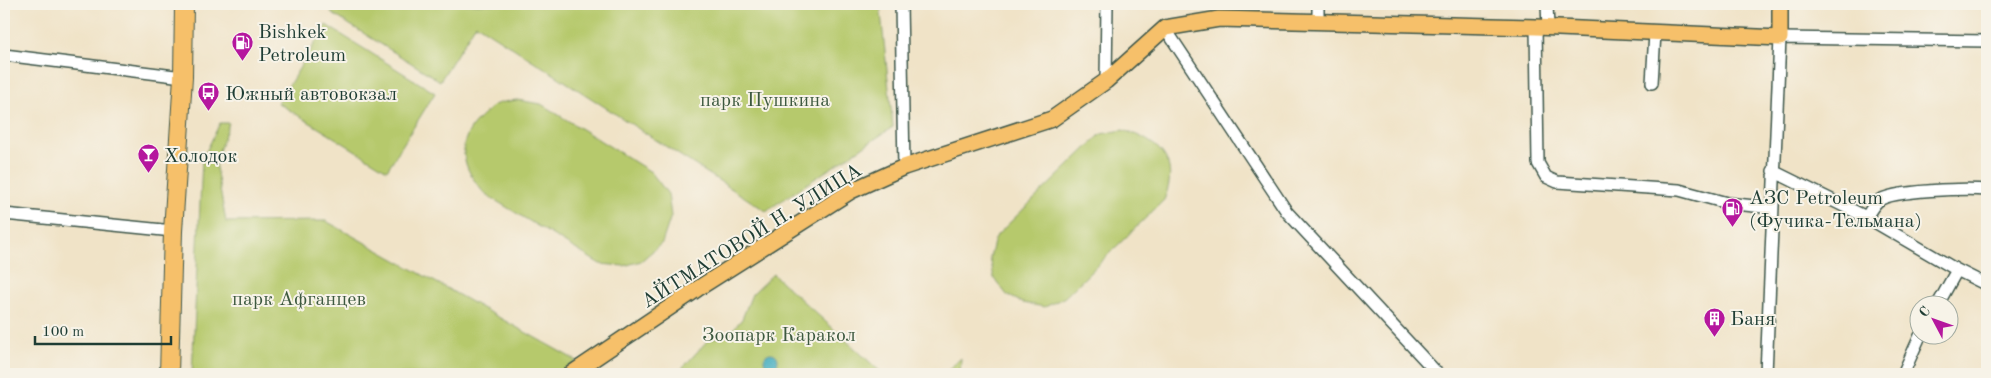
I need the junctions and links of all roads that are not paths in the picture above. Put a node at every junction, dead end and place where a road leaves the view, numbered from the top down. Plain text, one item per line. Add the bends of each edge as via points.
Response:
1 (184, 4) edge
2 (901, 4) edge
3 (1107, 4) edge
4 (1318, 4) edge
5 (1547, 4) edge
6 (1780, 4) edge
7 (1318, 23) junction
8 (1165, 28) junction
9 (1542, 28) junction
10 (1655, 33) junction
11 (1780, 38) junction
12 (1987, 41) edge
13 (4, 55) edge
14 (183, 77) junction
15 (1106, 81) junction
16 (1652, 83) dead end
17 (904, 167) junction
18 (1773, 171) junction
19 (1987, 190) edge
20 (1772, 208) junction
21 (4, 214) edge
22 (1866, 216) junction
23 (173, 231) junction
24 (1957, 270) junction
25 (1987, 285) edge
26 (1943, 296) edge
27 (1916, 346) edge
28 (169, 374) edge
29 (571, 374) edge
30 (1438, 374) edge
31 (1766, 374) edge
32 (1903, 374) edge

1 - 14 highway
2 - 17 street
3 - 15 street
4 - 7 street
5 - 9 street
6 - 11 main road
7 - 8 main road via 1219,19
7 - 9 main road
8 - 15 main road, АЙТМАТОВОЙ Н. УЛИЦА
8 - 30 street via 1287,212
9 - 10 main road
9 - 20 street via 1538,162 1546,177 1556,182 1679,190 1727,203
10 - 11 main road
10 - 16 street
11 - 12 street
11 - 18 street
13 - 14 street
14 - 23 highway
15 - 17 main road, АЙТМАТОВОЙ Н. УЛИЦА via 1052,119
17 - 29 main road, АЙТМАТОВОЙ Н. УЛИЦА via 851,191
18 - 20 street
18 - 22 street
19 - 22 street via 1894,195 1879,201
20 - 31 street
21 - 23 street
22 - 24 street
23 - 28 highway
24 - 25 street
24 - 26 street
27 - 32 street

